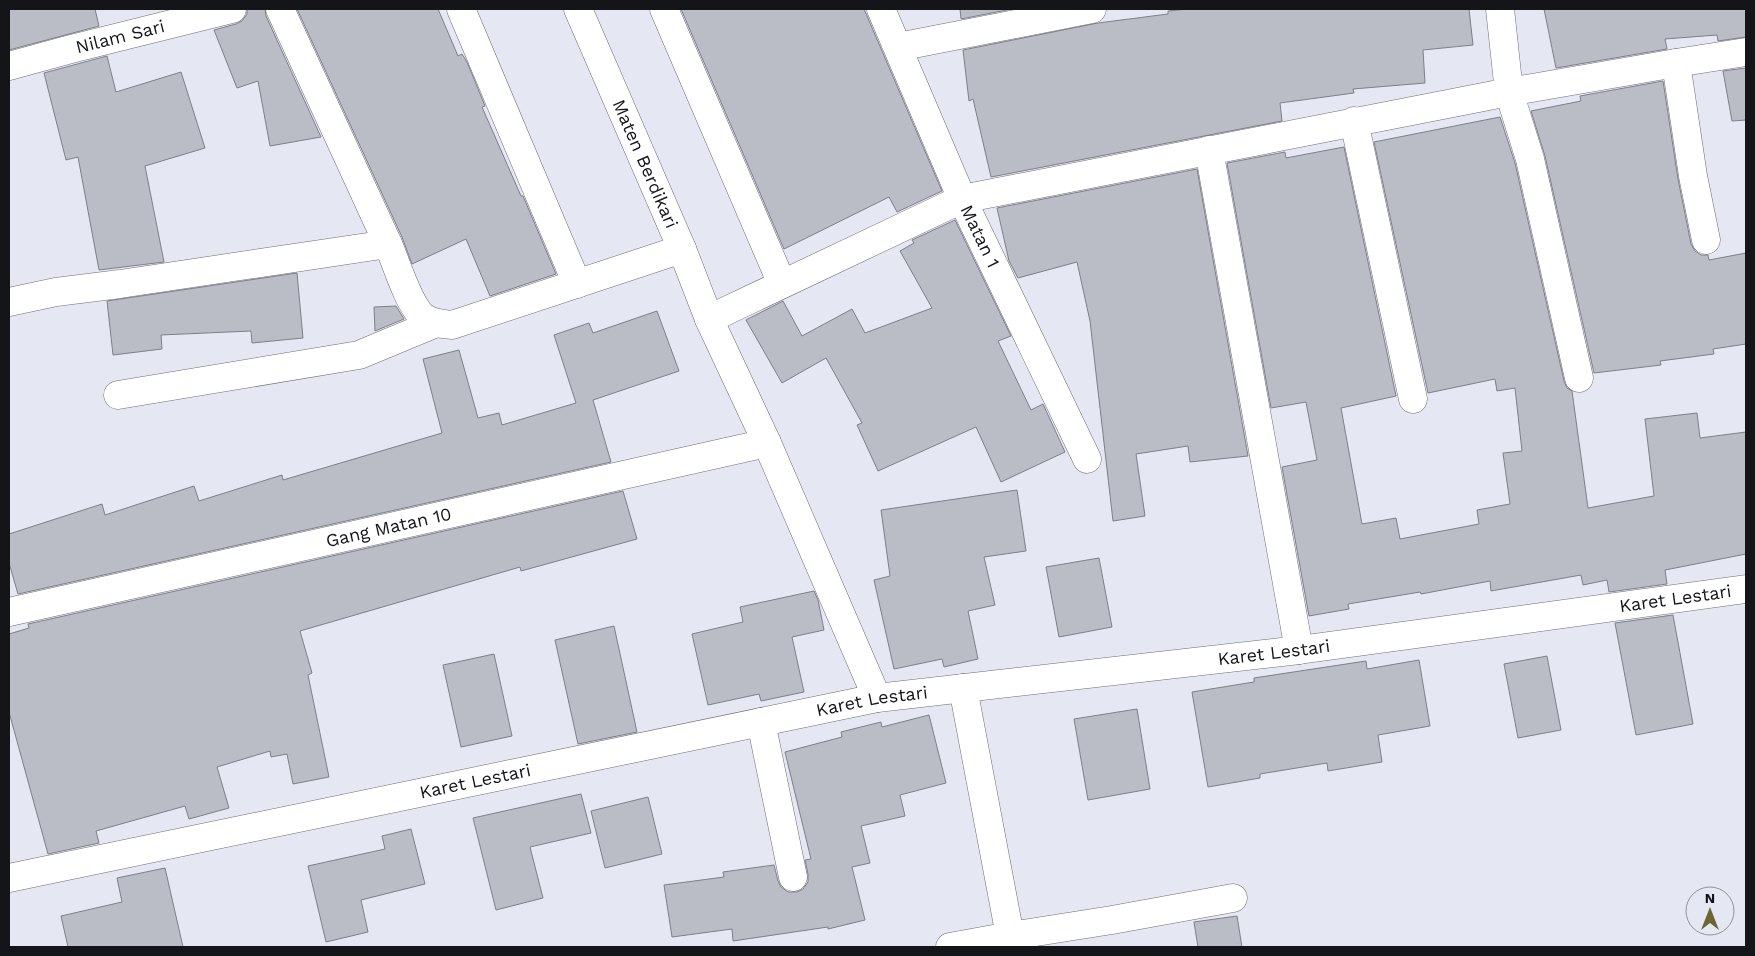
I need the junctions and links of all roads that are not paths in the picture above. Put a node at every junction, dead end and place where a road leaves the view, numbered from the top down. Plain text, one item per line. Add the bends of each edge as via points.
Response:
1 (232, 9) edge
2 (280, 9) edge
3 (461, 9) edge
4 (578, 9) edge
5 (664, 9) edge
6 (881, 9) edge
7 (1092, 9) edge
8 (1500, 9) edge
9 (898, 47) junction
10 (1746, 52) edge
11 (1676, 63) junction
12 (9, 66) edge
13 (1510, 92) junction
14 (1354, 121) junction
15 (1209, 150) junction
16 (962, 199) junction
17 (1706, 240) dead end
18 (388, 244) junction
19 (682, 249) junction
20 (577, 284) junction
21 (782, 284) junction
22 (9, 302) edge
23 (709, 319) junction
24 (436, 323) junction
25 (1579, 378) dead end
26 (118, 395) dead end
27 (1413, 399) dead end
28 (767, 443) junction
29 (1087, 459) dead end
30 (1746, 589) edge
31 (9, 612) edge
32 (1299, 650) junction
33 (963, 688) junction
34 (877, 698) junction
35 (762, 722) junction
36 (793, 876) dead end
37 (9, 878) edge
38 (1233, 898) dead end
39 (1011, 942) edge
40 (950, 947) edge

1 - 12 street, Nilam Sari
2 - 18 street
3 - 20 street
4 - 19 street, Maten Berdikari
5 - 21 street
6 - 9 street, Matan 1
7 - 9 street
8 - 13 street
9 - 16 street, Matan 1
10 - 11 street
11 - 13 street
11 - 17 street
13 - 14 street
13 - 25 street via 1530,159
14 - 15 street
14 - 27 street
15 - 16 street
15 - 32 street
16 - 21 street
16 - 29 street, Matan 1
18 - 22 street via 56,292
18 - 24 street via 414,306 423,317
19 - 20 street
19 - 23 street, Maten Berdikari
20 - 24 street via 452,325
21 - 23 street
23 - 28 street, Maten Berdikari
24 - 26 street via 358,355
28 - 31 street, Gang Matan 10
28 - 34 street, Maten Berdikari
30 - 32 street, Karet Lestari
32 - 33 street, Karet Lestari
33 - 34 street, Karet Lestari
33 - 39 street
34 - 35 street, Karet Lestari
35 - 36 street
35 - 37 street, Karet Lestari
38 - 39 street
39 - 40 street

